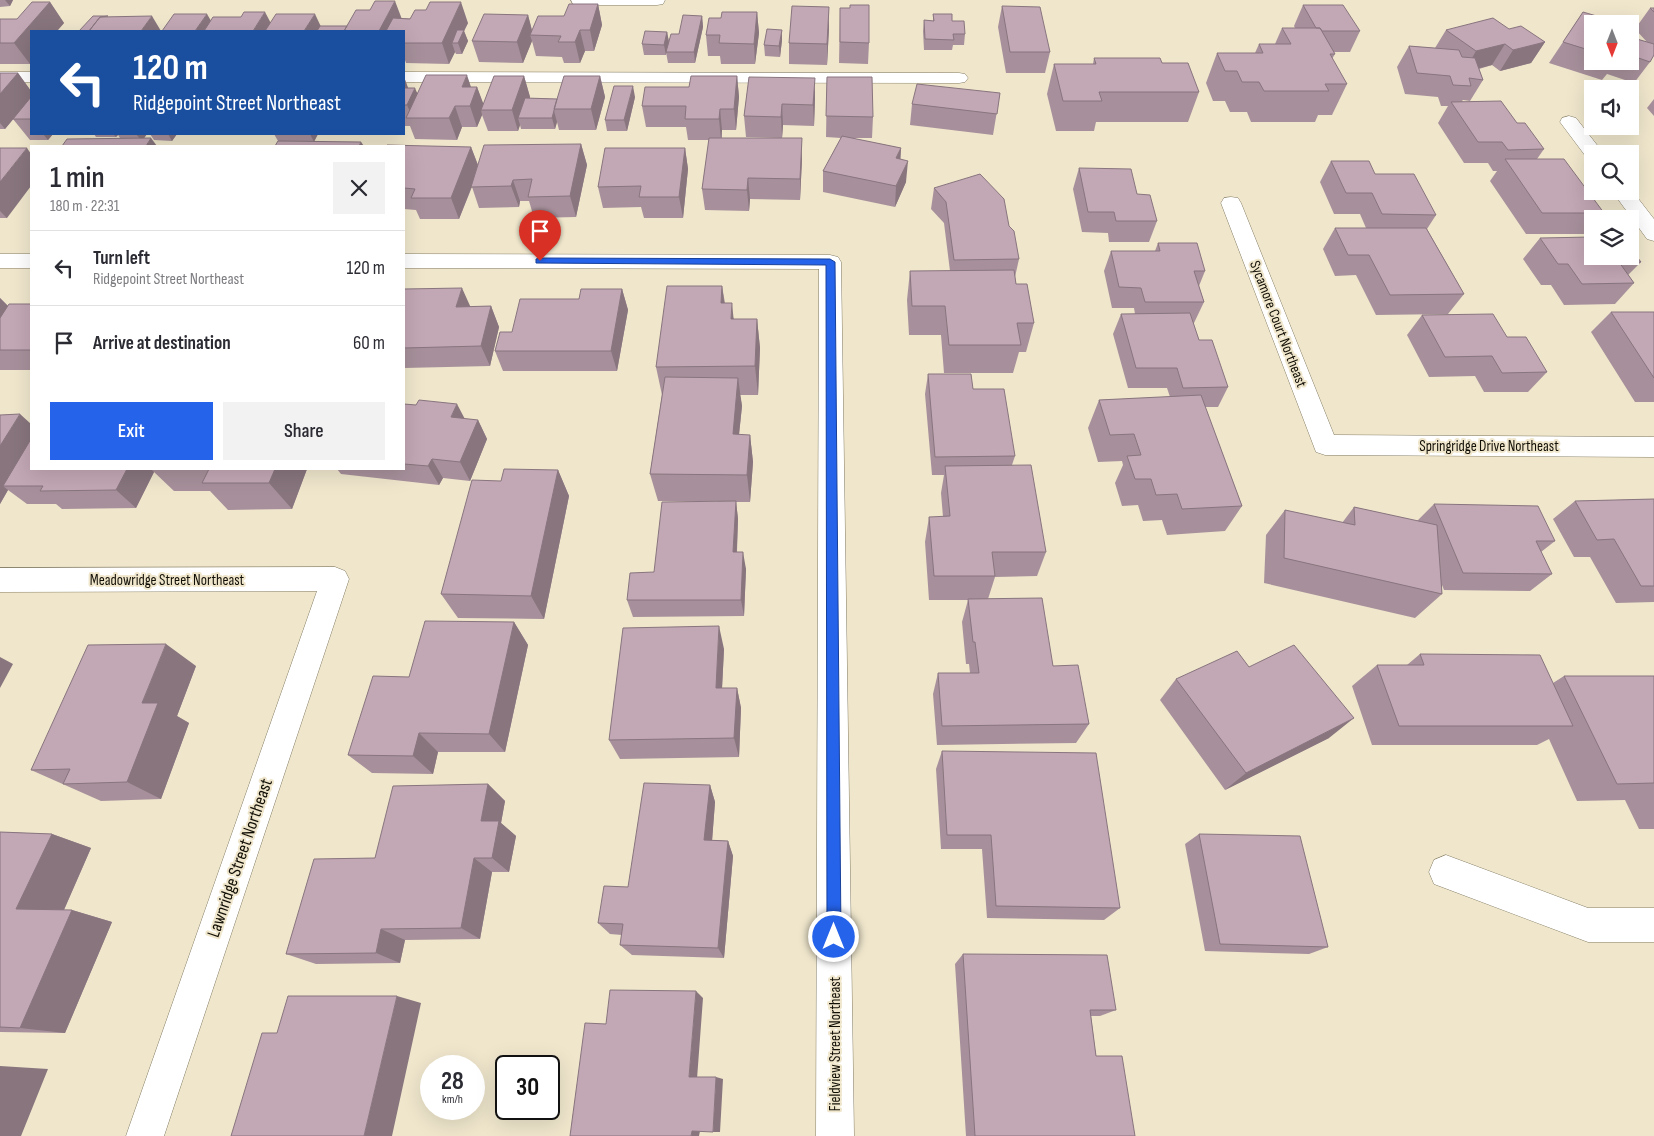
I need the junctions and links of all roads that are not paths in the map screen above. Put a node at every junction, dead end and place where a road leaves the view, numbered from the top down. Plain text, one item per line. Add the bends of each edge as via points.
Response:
1 (579, 0) edge
2 (657, 0) edge
3 (0, 77) edge
4 (30, 77) edge
5 (405, 77) edge
6 (959, 78) dead end
7 (1570, 122) dead end
8 (1587, 145) edge
9 (1629, 200) edge
10 (1231, 203) dead end
11 (1654, 234) edge
12 (0, 261) edge
13 (30, 261) edge
14 (405, 261) edge
15 (1325, 445) joint
16 (1654, 447) edge
17 (0, 580) edge
18 (335, 580) joint
19 (1446, 872) dead end
20 (1654, 925) edge
21 (145, 1136) edge
22 (836, 1136) edge

1 - 2 street
3 - 4 street
5 - 6 street
7 - 8 street
9 - 11 street
10 - 15 street, Sycamore Court Northeast
12 - 13 street
14 - 22 street, Fieldview Street Northeast via 830,262
15 - 16 street, Springridge Drive Northeast
17 - 18 street, Meadowridge Street Northeast
18 - 21 street, Lawnridge Street Northeast
19 - 20 street via 1588,926

